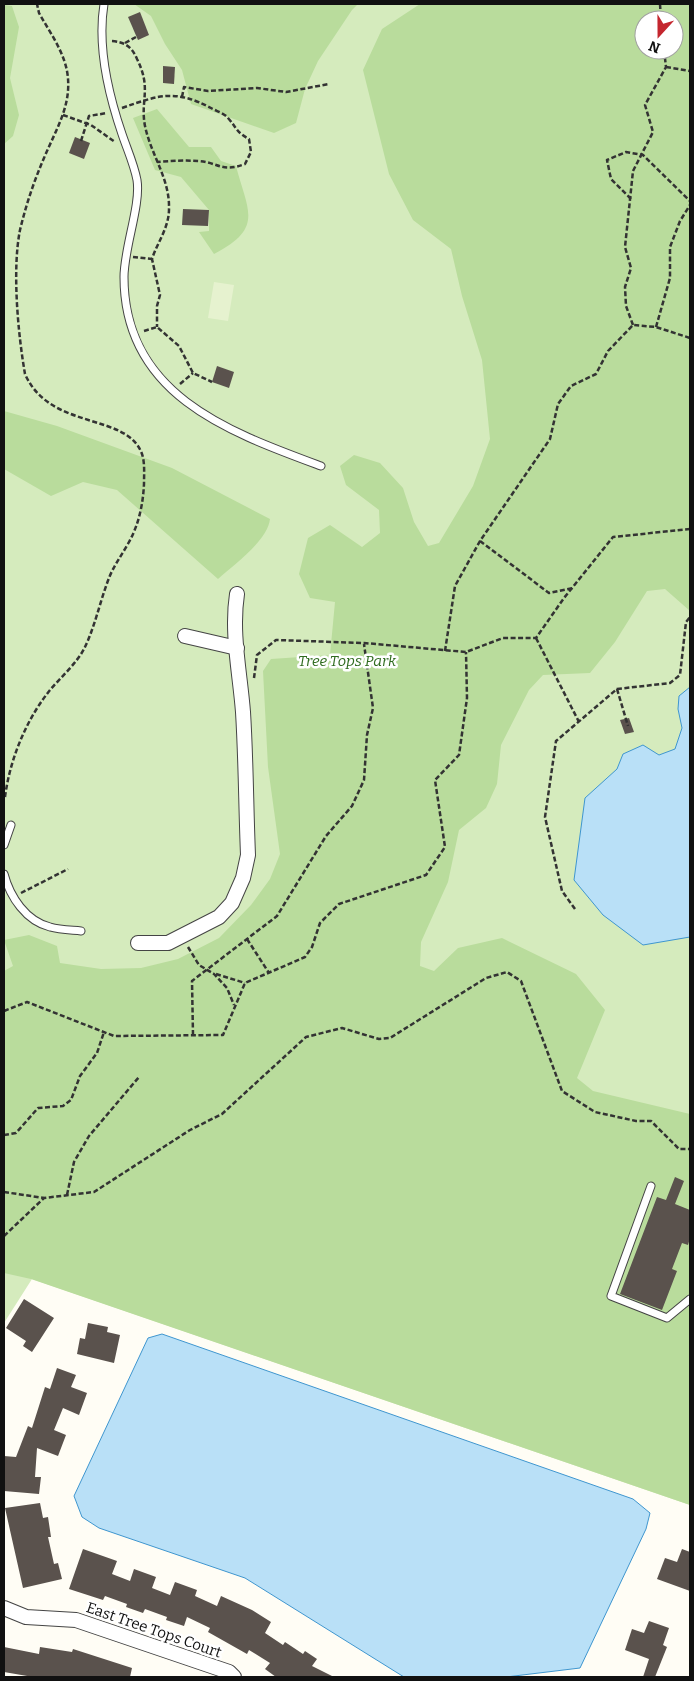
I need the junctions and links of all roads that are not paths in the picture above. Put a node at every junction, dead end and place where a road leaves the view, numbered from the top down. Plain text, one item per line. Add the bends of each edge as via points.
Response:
1 (104, 4) edge
2 (321, 466) dead end
3 (237, 594) dead end
4 (185, 636) dead end
5 (237, 648) junction
6 (11, 825) dead end
7 (4, 845) edge
8 (4, 874) edge
9 (81, 931) dead end
10 (138, 943) dead end
11 (651, 1186) dead end
12 (690, 1299) edge
13 (4, 1608) edge
14 (234, 1677) edge

1 - 2 lane via 102,42 107,80 138,183 125,256 124,295 137,345 151,366 183,401 210,419
3 - 5 street via 234,615
4 - 5 street
5 - 10 street via 248,855 243,878 232,903 219,917 168,943
6 - 7 lane
8 - 9 lane via 8,890 24,912 49,927
11 - 12 lane via 611,1296 667,1318
13 - 14 street, East Tree Tops Court via 26,1617 76,1620 229,1672

